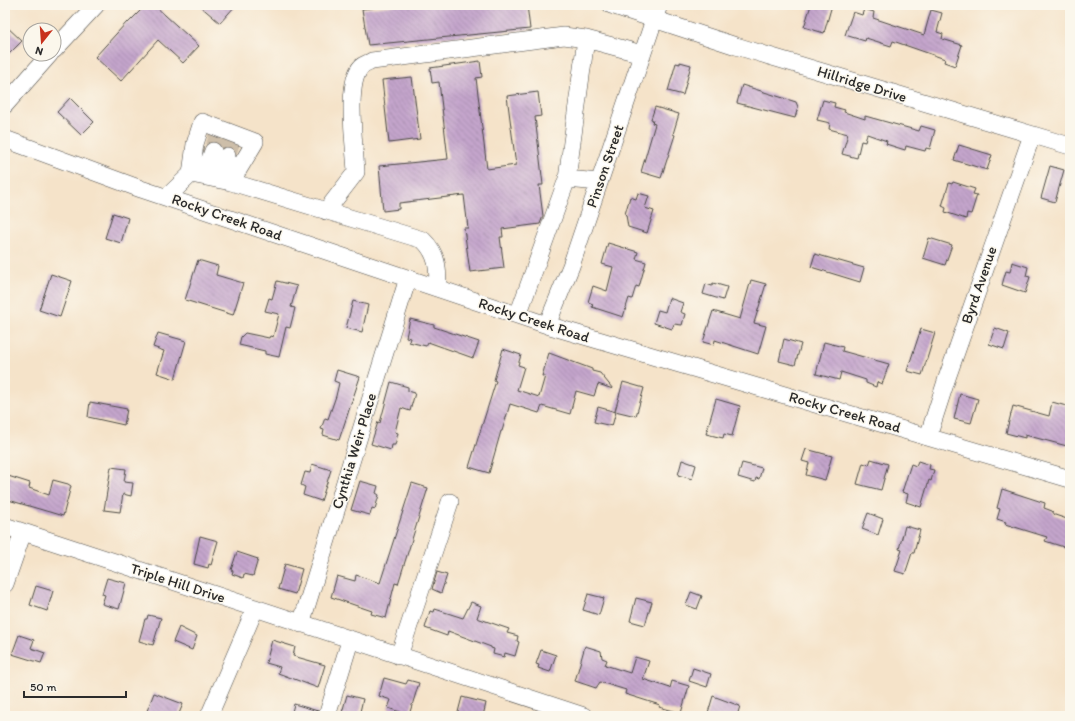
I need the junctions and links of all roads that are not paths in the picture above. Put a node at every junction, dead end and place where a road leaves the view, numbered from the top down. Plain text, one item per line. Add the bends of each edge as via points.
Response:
1 (96, 5) edge
2 (611, 5) edge
3 (656, 12) edge
4 (586, 39) junction
5 (62, 41) edge
6 (642, 54) junction
7 (43, 62) edge
8 (5, 105) edge
9 (1032, 135) junction
10 (5, 139) edge
11 (224, 141) junction
12 (1070, 146) edge
13 (211, 178) junction
14 (567, 179) junction
15 (599, 182) junction
16 (167, 197) junction
17 (326, 210) junction
18 (408, 278) junction
19 (438, 288) junction
20 (518, 315) junction
21 (547, 325) junction
22 (928, 437) junction
23 (1070, 479) edge
24 (450, 502) dead end
25 (5, 526) edge
26 (22, 532) junction
27 (5, 584) edge
28 (255, 609) junction
29 (301, 624) junction
30 (350, 641) junction
31 (399, 656) junction
32 (209, 716) edge
33 (327, 716) edge
34 (584, 716) edge

1 - 5 street
2 - 3 street, Hillridge Drive
3 - 6 street, Pinson Street
3 - 9 street, Hillridge Drive via 736,46
4 - 6 street
4 - 14 street
4 - 17 street via 564,36 372,61 361,67 352,93 356,172
6 - 15 street, Pinson Street
7 - 8 street
9 - 12 street, Hillridge Drive
9 - 22 street, Byrd Avenue
10 - 16 street, Rocky Creek Road
11 - 13 street
11 - 13 street via 255,142
11 - 13 street via 202,122 195,144
13 - 16 street
13 - 17 street
14 - 15 street
14 - 20 street
15 - 21 street, Pinson Street via 571,266
16 - 18 street, Rocky Creek Road
17 - 19 street via 423,240 436,256
18 - 19 street, Rocky Creek Road
18 - 29 street, Cynthia Weir Place
19 - 20 street, Rocky Creek Road
20 - 21 street, Rocky Creek Road
21 - 22 street, Rocky Creek Road
22 - 23 street, Rocky Creek Road
24 - 31 street
25 - 26 street, Triple Hill Drive
26 - 27 street
26 - 28 street, Triple Hill Drive
28 - 29 street, Triple Hill Drive
28 - 32 street
29 - 30 street, Triple Hill Drive
30 - 31 street, Triple Hill Drive
30 - 33 street
31 - 34 street, Triple Hill Drive

